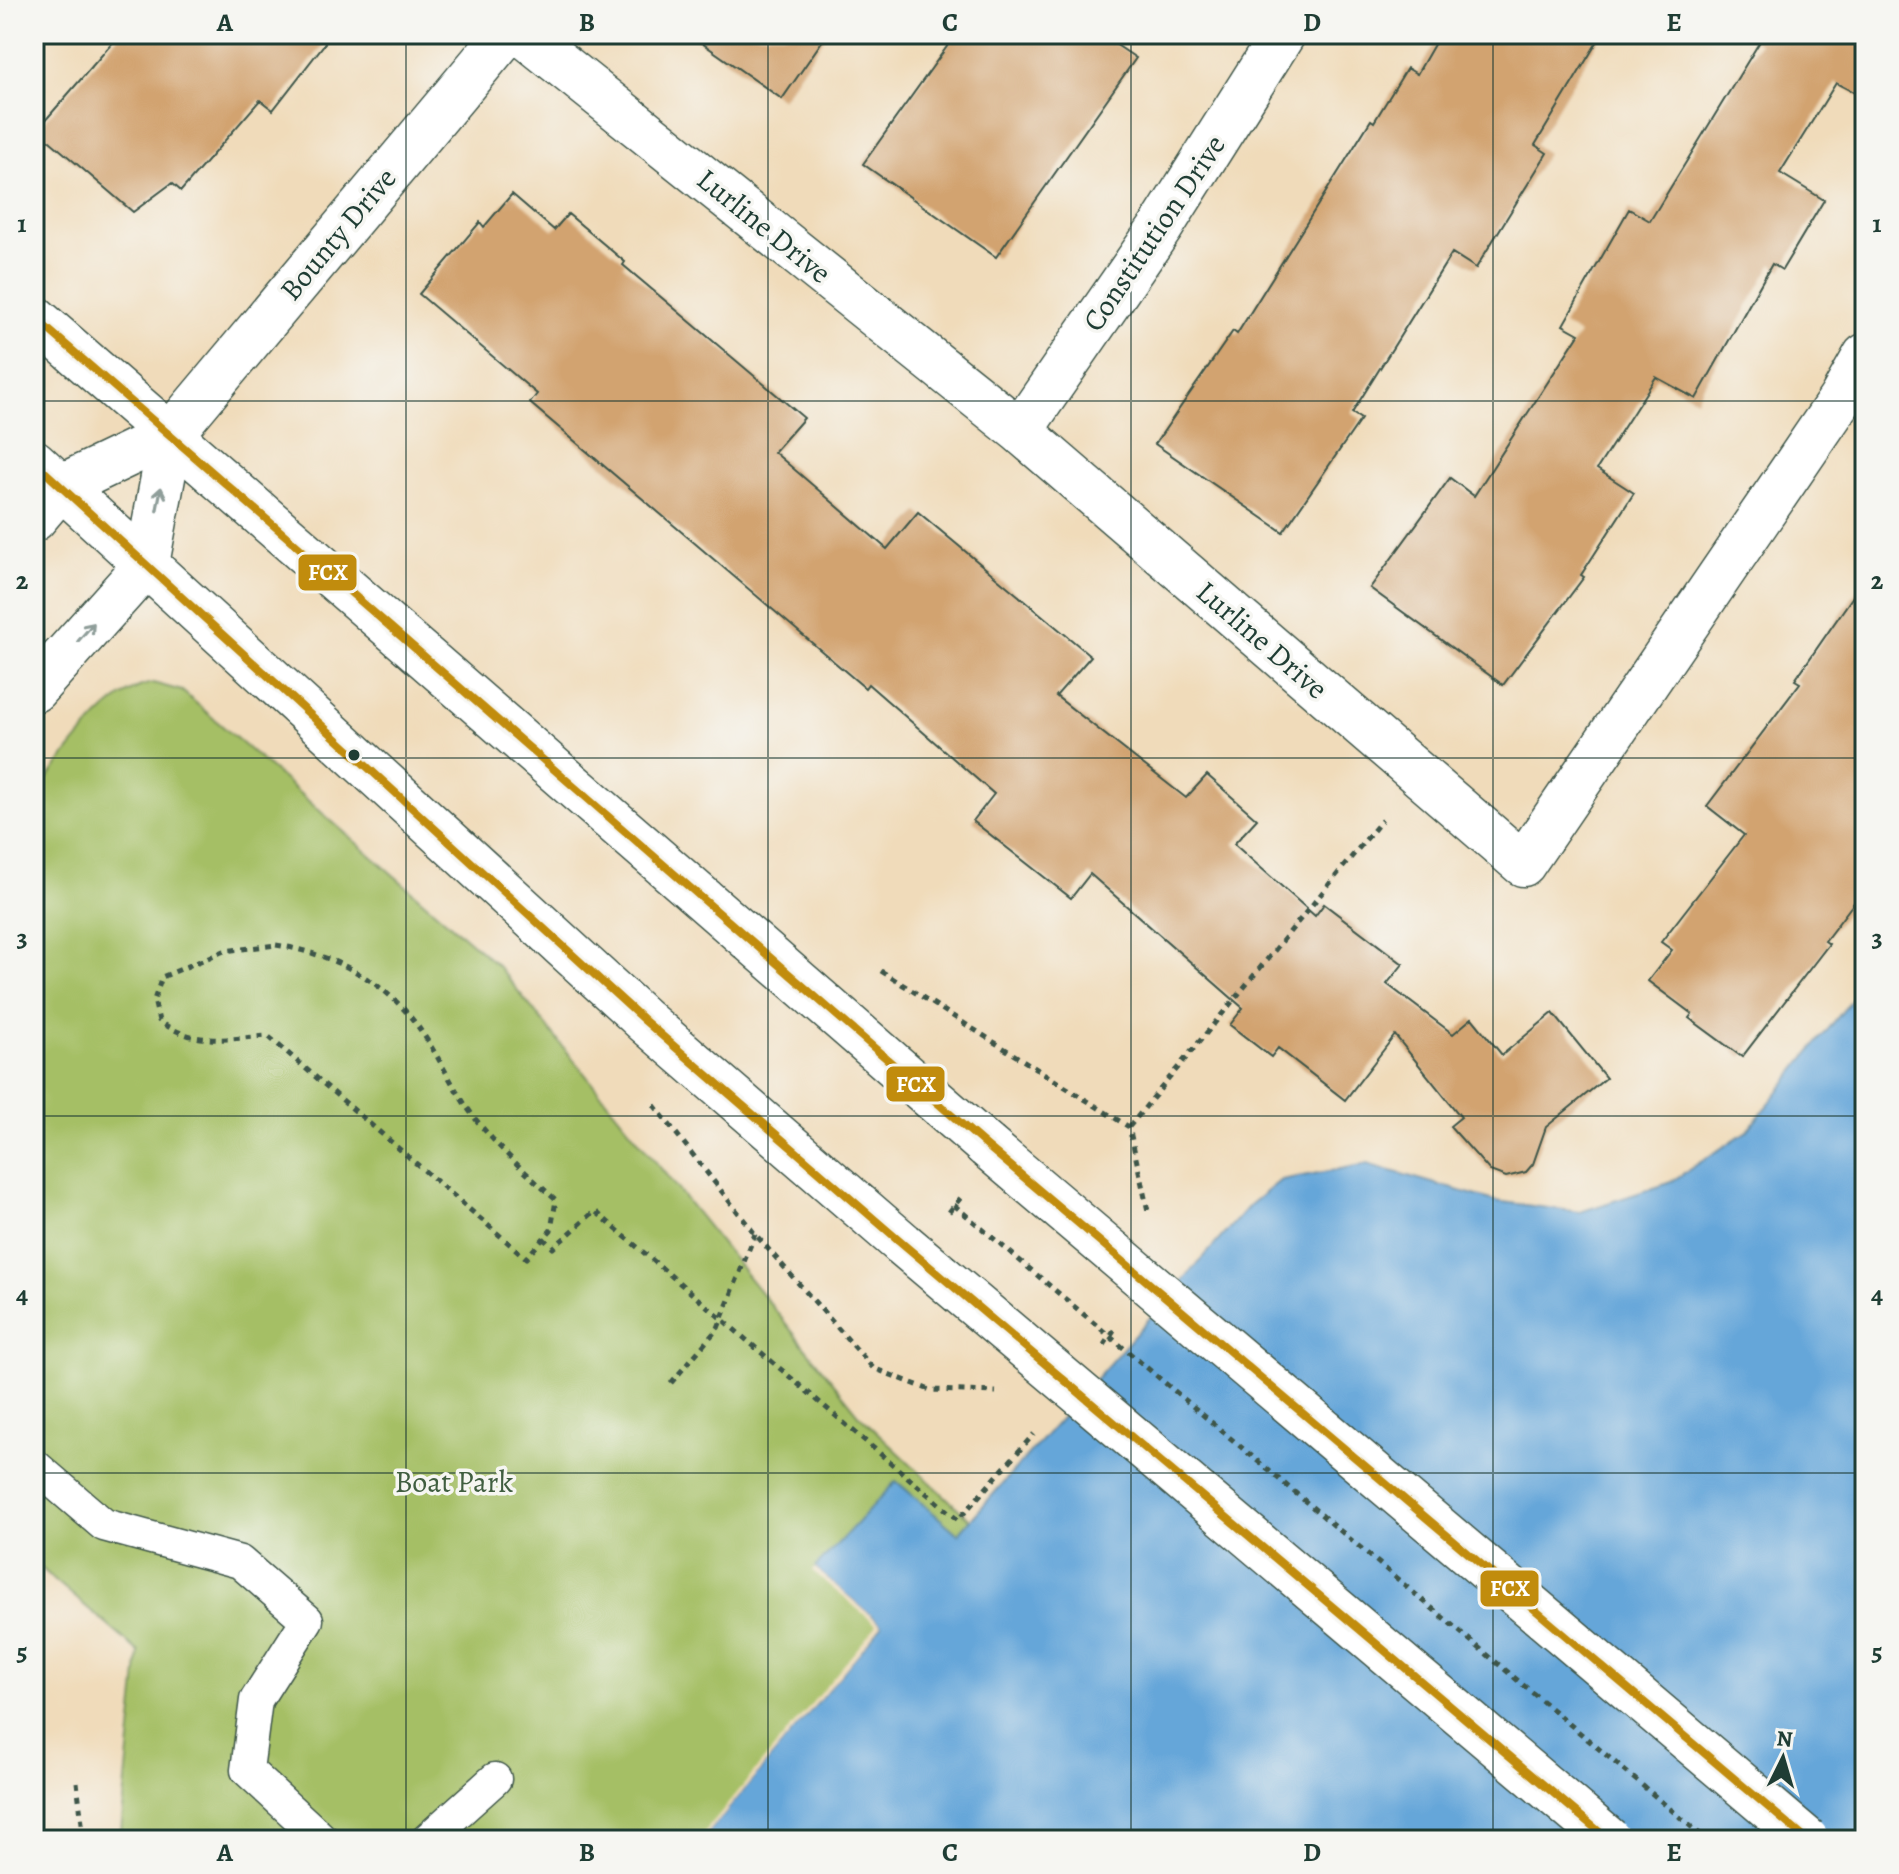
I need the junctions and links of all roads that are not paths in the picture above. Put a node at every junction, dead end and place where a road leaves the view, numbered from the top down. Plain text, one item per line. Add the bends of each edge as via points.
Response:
1 (506, 34) edge
2 (523, 34) edge
3 (1283, 34) edge
4 (34, 317) edge
5 (1865, 356) edge
6 (1020, 431) junction
7 (171, 434) junction
8 (48, 474) edge
9 (34, 519) edge
10 (147, 564) junction
11 (34, 690) edge
12 (34, 1465) edge
13 (495, 1779) dead end
14 (323, 1840) edge
15 (427, 1840) edge
16 (1609, 1840) edge
17 (1807, 1840) edge

1 - 7 main road, Bounty Drive
2 - 6 main road, Lurline Drive
3 - 6 main road, Constitution Drive via 1161,227
4 - 7 main road
5 - 6 main road, Lurline Drive via 1523,864
7 - 8 main road, Bounty Drive
10 -> 7 main road, Bounty Drive
7 - 17 main road, bridge via 987,1146
8 - 9 main road, Bounty Drive
8 - 10 main road
11 -> 10 main road
10 - 16 main road, bridge via 645,1021
12 - 14 lane via 104,1525 240,1562 307,1620 256,1700 247,1770
13 - 15 lane

